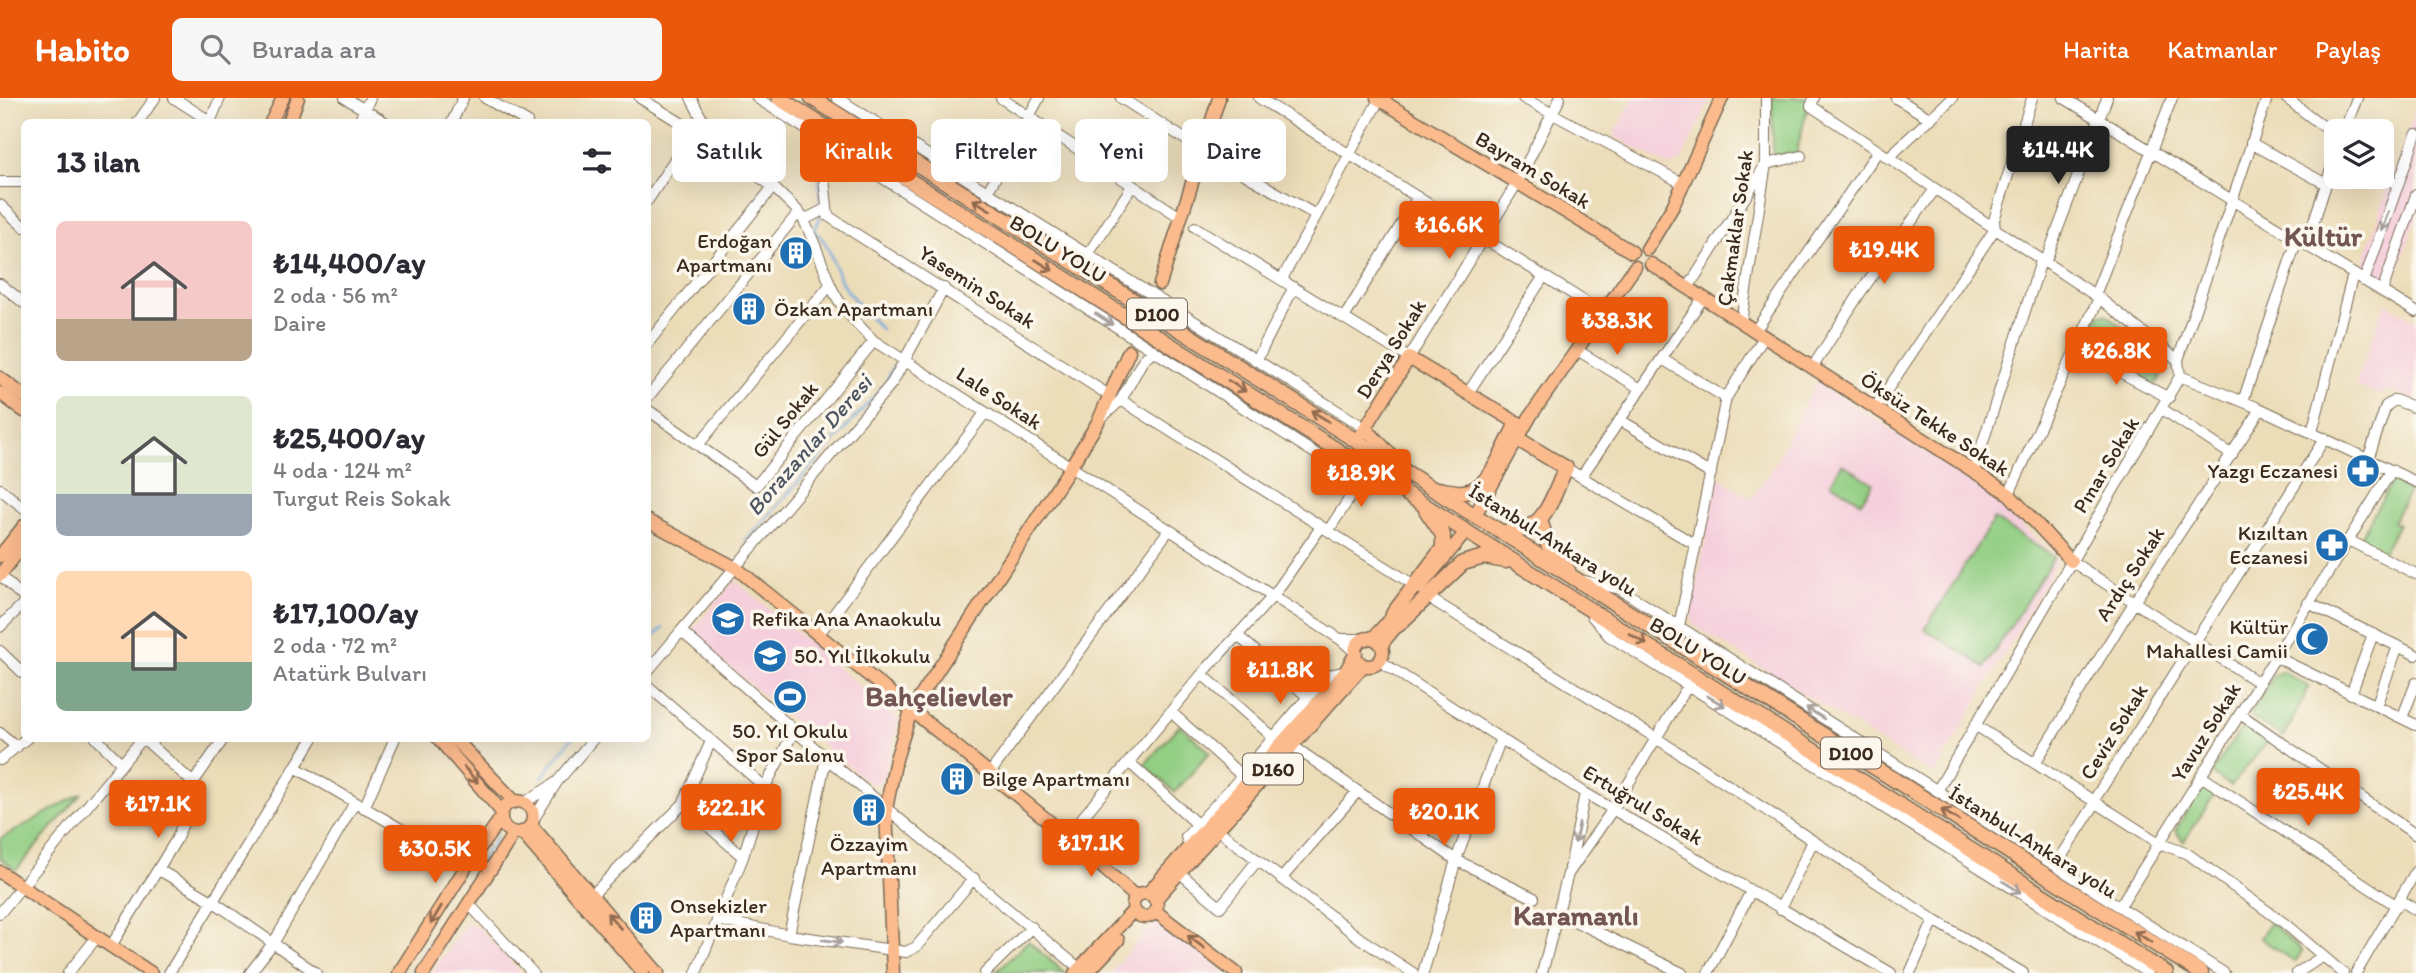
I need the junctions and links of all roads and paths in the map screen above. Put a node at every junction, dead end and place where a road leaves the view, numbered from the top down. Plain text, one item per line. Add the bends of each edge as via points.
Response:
1 (155, 98) edge
2 (174, 98) edge
3 (220, 98) edge
4 (284, 98) edge
5 (298, 98) edge
6 (345, 98) edge
7 (370, 98) edge
8 (463, 98) edge
9 (485, 98) edge
10 (640, 98) edge
11 (691, 98) edge
12 (757, 98) edge
13 (779, 98) edge
14 (812, 98) edge
15 (837, 98) edge
16 (1001, 98) edge
17 (1039, 98) edge
18 (1121, 98) edge
19 (1219, 98) edge
20 (1259, 98) edge
21 (1379, 98) edge
22 (1523, 98) edge
23 (1560, 98) edge
24 (1722, 98) edge
25 (1766, 98) edge
26 (1814, 98) edge
27 (1896, 98) edge
28 (1952, 98) edge
29 (2032, 98) edge
30 (2064, 98) edge
31 (2108, 98) edge
32 (2172, 98) edge
33 (2267, 98) edge
34 (2286, 98) edge
35 (2357, 98) edge
36 (855, 103) edge
37 (365, 109) junction
38 (1553, 115) junction
39 (1029, 117) junction
40 (140, 119) edge
41 (206, 119) edge
42 (211, 119) edge
43 (273, 119) edge
44 (290, 119) edge
45 (360, 119) edge
46 (380, 119) edge
47 (453, 119) edge
48 (522, 119) edge
49 (675, 119) edge
50 (702, 119) edge
51 (1212, 119) edge
52 (1931, 119) junction
53 (2349, 119) edge
54 (2100, 120) junction
55 (2324, 127) edge
56 (2416, 134) edge
57 (1182, 137) edge
58 (2251, 144) junction
59 (1878, 151) junction
60 (2152, 152) junction
61 (1349, 156) junction
62 (1801, 156) dead end
63 (1888, 158) junction
64 (672, 163) edge
65 (1766, 164) junction
66 (0, 182) edge
67 (21, 182) edge
68 (767, 182) edge
69 (824, 182) edge
70 (1190, 182) edge
71 (1258, 182) edge
72 (1517, 183) junction
73 (2324, 183) edge
74 (2394, 183) edge
75 (1684, 184) junction
76 (1132, 186) junction
77 (2398, 186) junction
78 (774, 187) junction
79 (1935, 189) junction
80 (2324, 189) edge
81 (987, 192) junction
82 (651, 195) edge
83 (2416, 195) edge
84 (1418, 197) junction
85 (2231, 200) junction
86 (0, 205) edge
87 (1179, 211) junction
88 (827, 212) junction
89 (1316, 215) junction
90 (801, 216) junction
91 (21, 224) edge
92 (1195, 227) dead end
93 (1995, 229) junction
94 (1482, 237) junction
95 (2301, 242) junction
96 (1647, 249) junction
97 (1632, 252) junction
98 (1087, 256) junction
99 (2043, 262) junction
100 (1651, 264) junction
101 (1635, 267) junction
102 (2353, 274) junction
103 (1544, 276) junction
104 (1282, 279) junction
105 (2364, 281) junction
106 (0, 284) edge
107 (1160, 284) tunnel mouth
108 (830, 285) junction
109 (1294, 287) junction
110 (944, 288) junction
111 (1688, 288) junction
112 (2382, 291) junction
113 (2097, 297) junction
114 (1703, 298) junction
115 (21, 301) edge
116 (2416, 312) edge
117 (1603, 313) junction
118 (1344, 318) junction
119 (1741, 322) junction
120 (1124, 331) junction
121 (1759, 334) junction
122 (651, 339) edge
123 (874, 341) junction
124 (2077, 349) junction
125 (1154, 350) junction
126 (1577, 350) junction
127 (1129, 351) tunnel mouth
128 (1409, 358) junction
129 (1662, 359) junction
130 (1256, 360) junction
131 (2178, 360) junction
132 (907, 361) junction
133 (1812, 368) junction
134 (2180, 376) junction
135 (0, 378) edge
136 (1641, 389) junction
137 (1104, 392) junction
138 (0, 393) edge
139 (651, 393) edge
140 (1468, 393) junction
141 (21, 394) edge
142 (1726, 398) junction
143 (2169, 398) junction
144 (1121, 400) junction
145 (2243, 401) junction
146 (1875, 408) junction
147 (2416, 408) edge
148 (21, 409) edge
149 (2162, 409) junction
150 (2261, 409) junction
151 (651, 412) edge
152 (985, 412) junction
153 (1620, 420) junction
154 (1098, 422) junction
155 (1521, 430) junction
156 (2312, 432) junction
157 (1362, 434) junction
158 (2325, 439) junction
159 (698, 445) junction
160 (2232, 455) junction
161 (1351, 458) junction
162 (2368, 459) junction
163 (1070, 468) junction
164 (1566, 468) junction
165 (1368, 470) junction
166 (1974, 470) junction
167 (2392, 470) junction
168 (1711, 474) junction
169 (1581, 477) junction
170 (2416, 482) edge
171 (1432, 488) junction
172 (0, 489) edge
173 (2009, 494) junction
174 (1421, 503) junction
175 (21, 506) edge
176 (1480, 509) dead end
177 (1540, 520) junction
178 (651, 523) edge
179 (1325, 529) junction
180 (21, 530) edge
181 (1169, 530) junction
182 (1501, 533) junction
183 (1463, 539) dead end
184 (2348, 540) junction
185 (1696, 545) junction
186 (21, 548) edge
187 (0, 556) edge
188 (2071, 561) junction
189 (1517, 564) junction
190 (736, 568) junction
191 (2416, 574) edge
192 (0, 575) edge
193 (1575, 579) junction
194 (1414, 585) junction
195 (1274, 595) junction
196 (1429, 597) junction
197 (21, 598) edge
198 (2135, 601) junction
199 (2308, 603) junction
200 (21, 604) edge
201 (1583, 604) junction
202 (1396, 620) junction
203 (1679, 626) junction
204 (0, 627) edge
205 (681, 631) junction
206 (2373, 634) junction
207 (818, 635) junction
208 (1237, 635) junction
209 (1340, 639) junction
210 (1367, 639) junction
211 (2195, 640) junction
212 (1381, 645) junction
213 (2398, 646) junction
214 (0, 651) edge
215 (1356, 653) junction
216 (2416, 655) edge
217 (2276, 657) junction
218 (1380, 661) junction
219 (1364, 665) junction
220 (651, 667) edge
221 (21, 671) edge
222 (1345, 672) junction
223 (1202, 674) junction
224 (2259, 683) junction
225 (2416, 683) edge
226 (1689, 684) junction
227 (651, 689) edge
228 (2351, 694) junction
229 (1308, 697) junction
230 (2376, 706) junction
231 (911, 711) junction
232 (1171, 712) junction
233 (2240, 714) junction
234 (2402, 718) junction
235 (1975, 725) junction
236 (2416, 725) edge
237 (795, 729) junction
238 (0, 733) edge
239 (1273, 737) junction
240 (1501, 738) junction
241 (1657, 738) junction
242 (711, 741) junction
243 (23, 742) edge
244 (100, 742) edge
245 (139, 742) edge
246 (147, 742) edge
247 (221, 742) edge
248 (311, 742) edge
249 (393, 742) edge
250 (441, 742) edge
251 (462, 742) edge
252 (591, 742) edge
253 (1293, 746) junction
254 (17, 747) junction
255 (826, 758) junction
256 (0, 760) edge
257 (121, 763) junction
258 (1130, 763) junction
259 (2035, 763) junction
260 (295, 767) junction
261 (990, 773) junction
262 (1254, 776) junction
263 (2201, 776) junction
264 (557, 782) junction
265 (193, 783) junction
266 (765, 787) junction
267 (1937, 791) junction
268 (1356, 792) junction
269 (1585, 793) junction
270 (2095, 801) junction
271 (520, 802) junction
272 (683, 804) junction
273 (359, 806) junction
274 (886, 809) junction
275 (1613, 809) junction
276 (502, 815) junction
277 (1198, 825) junction
278 (525, 828) junction
279 (1218, 831) junction
280 (2416, 835) edge
281 (1067, 836) junction
282 (1813, 841) junction
283 (2160, 843) junction
284 (1190, 848) junction
285 (743, 857) junction
286 (1456, 860) junction
287 (1257, 861) junction
288 (466, 867) junction
289 (159, 870) junction
290 (2062, 870) junction
291 (2416, 871) edge
292 (0, 872) edge
293 (1180, 873) junction
294 (1569, 874) junction
295 (974, 878) junction
296 (1281, 879) junction
297 (21, 885) junction
298 (1751, 892) junction
299 (591, 896) junction
300 (1534, 898) dead end
301 (214, 902) junction
302 (2398, 903) junction
303 (468, 904) junction
304 (1145, 905) junction
305 (2120, 906) junction
306 (1780, 909) junction
307 (2416, 910) edge
308 (1556, 912) junction
309 (0, 914) edge
310 (717, 920) junction
311 (1934, 920) junction
312 (1032, 927) junction
313 (789, 935) junction
314 (97, 937) junction
315 (274, 942) junction
316 (111, 946) junction
317 (891, 949) junction
318 (2323, 956) junction
319 (2132, 968) edge
320 (1081, 971) edge
321 (68, 973) edge
322 (151, 973) edge
323 (169, 973) edge
324 (250, 973) edge
325 (316, 973) edge
326 (399, 973) edge
327 (424, 973) edge
328 (533, 973) edge
329 (643, 973) edge
330 (658, 973) edge
331 (696, 973) edge
332 (892, 973) edge
333 (985, 973) edge
334 (1236, 973) edge
335 (1413, 973) edge
336 (1423, 973) edge
337 (1542, 973) edge
338 (1682, 973) edge
339 (1708, 973) edge
340 (1891, 973) edge
341 (1910, 973) edge
342 (2024, 973) edge
343 (2148, 973) edge
344 (2166, 973) edge
345 (2201, 973) edge
346 (2224, 973) edge
347 (2297, 973) edge
348 (2343, 973) edge
349 (2356, 973) edge

1 - 40 street
2 - 41 street
3 - 42 street
4 - 43 main road
5 - 44 main road
6 - 37 street
7 - 37 street
8 - 47 street
9 - 48 street
10 - 49 street
11 - 50 street
12 -> 120 street
13 -> 161 highway, BOLU YOLU / D100
157 -> 14 highway, İstanbul-Ankara yolu / D100
15 - 36 street
16 - 39 street
17 - 39 street
18 - 57 street
19 - 51 main road
20 - 61 street
21 - 61 street
21 - 72 main road, Bayram Sokak
22 - 38 street
23 - 38 street, Derya Sokak
24 - 75 main road
25 - 65 street, Çakmaklar Sokak
26 - 59 street via 1811,106
27 - 52 street
28 - 52 street
29 - 93 street
30 - 54 street
31 - 54 street
32 - 60 street
33 - 58 street
34 - 55 street
35 - 53 street
36 - 81 street
37 - 45 street
37 - 46 street
38 - 72 street, Derya Sokak
38 - 75 street
39 - 76 street
39 - 81 street
52 - 63 street
54 - 60 street
54 - 99 street
56 - 77 street
58 - 73 street
58 - 85 street
59 - 63 street
59 - 121 street
60 - 85 street
60 - 113 street
61 - 84 street
61 - 89 street
62 - 65 street
63 - 79 street
64 - 82 street
65 - 111 street
65 - 119 street, Çakmaklar Sokak
66 - 67 street
68 - 78 street
69 - 88 street
70 - 87 main road
71 - 89 street
72 - 94 street, Derya Sokak
72 - 97 main road, Bayram Sokak
74 - 77 street
75 - 96 main road
76 - 87 street
76 - 98 street
77 -> 105 street
78 - 90 street
78 - 122 street
79 - 93 street
79 - 133 street
80 - 95 street
81 - 98 street
83 - 112 street
84 - 94 street
84 - 118 street
85 - 95 street
85 - 131 street
86 - 91 street
87 - 107 main road
88 - 90 street
88 - 110 street, Yasemin Sokak
89 - 104 street
90 - 108 street, Lale Sokak
90 - 139 street
92 - 104 street
93 - 99 street
93 - 146 street
94 - 103 street
94 - 128 street, Derya Sokak
95 - 102 street
95 - 145 street
96 - 97 main road
96 - 100 main road
97 - 101 main road
98 - 130 street
99 - 113 street
99 - 166 street
100 - 101 main road via 1644,269
100 - 111 main road
101 - 117 main road
102 - 105 street
102 - 156 street
103 - 117 street
103 - 140 street
104 - 109 street
105 - 112 street
106 - 115 street
108 - 123 street, Lale Sokak
108 - 159 street
109 - 118 street
109 - 130 street
110 - 132 street
110 - 137 street, Yasemin Sokak
111 - 114 main road
112 - 116 street
113 - 124 street
113 - 131 street
114 - 119 main road
114 - 129 street
117 - 126 main road
118 - 128 street
119 - 121 main road
120 - 125 street
120 - 137 street via 1125,350
121 - 133 main road, Öksüz Tekke Sokak
121 - 142 street
123 - 132 street, Lale Sokak
123 - 159 street, Gül Sokak via 756,486
124 - 143 street
124 - 173 street
125 - 144 street via 1143,360
125 - 161 street via 1319,456
126 - 136 street
126 - 155 main road
127 - 154 main road
128 - 140 main road
128 - 157 main road, Derya Sokak
129 - 136 street
129 - 142 street
130 - 157 street
131 - 134 street
132 - 152 street, Lale Sokak
132 - 190 street
133 - 146 main road, Öksüz Tekke Sokak
134 - 143 street, Pınar Sokak
134 - 145 street
135 - 141 main road
136 - 153 street
137 - 154 street
138 - 148 main road
140 - 155 main road
142 - 168 street
143 - 149 street, Pınar Sokak
144 - 154 street
144 - 179 street
145 - 150 street
146 - 166 main road, Öksüz Tekke Sokak
147 - 162 street via 2395,400 2386,405
149 - 160 street
149 - 188 street, Pınar Sokak
150 - 156 street
150 - 160 street, Ardıç Sokak
151 - 159 street, Gül Sokak
152 - 163 street, Lale Sokak
152 - 207 street
153 - 168 street
153 - 169 street
154 - 163 main road
155 - 164 highway
155 - 171 highway via 1476,487 1464,492
155 - 176 main road
156 - 158 street
157 - 171 highway, İstanbul-Ankara yolu / D100
158 - 162 street
158 - 211 street, Ceviz Sokak
160 - 198 street, Ardıç Sokak
161 - 165 highway, BOLU YOLU / D100
162 - 167 street
163 - 181 street, Lale Sokak
163 - 231 main road
164 - 169 street
164 - 177 highway
165 - 174 highway, BOLU YOLU / D100
165 - 179 street
166 - 173 main road, Öksüz Tekke Sokak
167 - 170 street
167 - 184 street, Yavuz Sokak
168 - 185 street
169 - 185 street
171 - 182 highway, İstanbul-Ankara yolu / D100
172 - 175 street
173 - 188 main road, Öksüz Tekke Sokak
174 - 189 highway, BOLU YOLU / D100
174 - 194 highway via 1444,541 1440,555
177 - 182 highway via 1524,531
177 - 193 highway via 1548,544
178 - 190 main road
179 - 194 street
179 - 195 street
180 - 187 main road
181 - 195 street, Lale Sokak
181 - 261 street
182 - 193 highway, İstanbul-Ankara yolu / D100
183 - 202 main road, D160
184 - 191 street
184 - 199 street, Yavuz Sokak
185 - 203 street
186 - 192 main road
188 - 198 street
188 - 235 street, Pınar Sokak
189 - 196 highway via 1474,558
189 - 201 highway, BOLU YOLU / D100
190 - 205 street
190 - 207 main road
192 - 197 street
193 - 203 street via 1620,589
345 -> 193 highway, İstanbul-Ankara yolu / D100
194 - 202 highway
195 - 208 street
195 - 209 street, Lale Sokak
196 - 202 highway
196 - 241 street
198 - 211 street
198 - 259 street, Ardıç Sokak
199 - 206 street
199 - 217 street, Yavuz Sokak
200 - 204 street
201 - 226 street via 1609,636
201 -> 344 highway, BOLU YOLU / D100
202 - 210 main road, D160
202 - 212 main road, D160
267 -> 203 street
205 - 220 street
205 - 237 street
206 - 213 street
206 - 228 street
207 - 231 main road
208 - 223 street
208 - 229 street
209 - 210 street
209 - 215 street, Lale Sokak
210 - 212 main road
210 - 215 main road, D160 via 1358,644
211 - 224 street
211 - 270 street, Ceviz Sokak
212 - 218 main road
213 - 216 street
213 - 230 street
214 - 221 street
215 - 219 main road
215 - 222 main road, D160
217 - 224 street, Yavuz Sokak
217 - 228 street
218 - 219 main road
218 - 240 street, Ertuğrul Sokak
219 - 253 main road, D160
222 - 229 street via 1328,675
222 - 262 main road, D160
223 - 232 street
223 - 239 street
224 - 233 street, Yavuz Sokak
225 - 234 street
226 - 241 street
226 -> 319 street
227 - 242 street
228 - 230 street
229 - 239 street
230 - 234 street
231 - 261 main road
231 - 274 main road
232 - 258 street
232 - 277 street via 1242,776
233 - 263 street, Yavuz Sokak
233 - 280 street
234 - 236 street
235 - 259 street
235 - 267 street, Pınar Sokak
237 - 255 street
237 - 266 street
238 - 254 street
239 - 262 street via 1256,758
240 - 269 street, Ertuğrul Sokak
240 - 286 street
241 - 275 street
241 - 282 street
242 - 266 street
242 - 272 street
243 - 254 street
244 - 257 street
245 - 257 street
246 - 265 street
247 - 265 street
248 - 260 street
249 - 273 street
250 -> 276 main road
251 - 271 main road
252 - 264 street
253 - 268 street
253 - 279 main road, D160
254 - 256 street
255 - 274 street
255 - 313 street
257 - 297 street
258 - 277 street
258 - 281 street
259 - 270 street
260 - 273 street
260 - 301 street
261 - 281 main road
262 - 284 main road, D160
263 - 283 street, Yavuz Sokak
263 - 302 street
264 - 271 street
264 - 278 street
265 - 289 street via 196,793 190,813
266 - 285 street
267 - 290 street
268 - 286 street
268 - 296 street
269 - 275 street, Ertuğrul Sokak
269 -> 294 street
270 - 283 street
270 - 290 street, Ceviz Sokak via 2063,854
271 - 276 main road via 507,805
271 - 278 main road via 531,810
272 - 285 street
272 - 299 street
273 - 288 street
273 - 315 street
274 - 295 street
274 - 317 main road
275 - 294 street
275 - 298 street, Ertuğrul Sokak
276 - 278 main road via 505,827
276 - 288 main road
277 - 284 street via 1186,837
278 - 299 main road
278 - 303 main road
278 - 329 main road
279 - 287 street
279 - 293 main road, D160
281 - 304 main road
282 - 306 street
282 - 311 street
283 - 305 street, Yavuz Sokak
283 - 318 street via 2188,854
284 - 304 main road
285 - 310 street
286 - 300 street
286 - 336 street
287 - 293 street via 1220,907
287 - 296 street
288 -> 326 main road
289 - 301 street
289 - 316 street
290 - 305 street
291 - 302 street
292 - 297 main road
293 - 304 main road
294 - 308 street
295 - 312 street
295 - 317 street via 916,947 906,952
296 - 335 street
297 - 309 street
297 - 314 main road
298 - 306 street, Ertuğrul Sokak
298 - 339 street
330 -> 299 main road
301 - 315 street
301 - 323 street
302 - 307 street
302 - 349 street
303 - 327 main road
303 - 328 street
304 - 320 main road
334 -> 304 main road
305 - 346 street
306 - 340 street, Ertuğrul Sokak
308 - 337 street
308 - 338 street
310 - 313 street
310 - 331 street
311 - 341 street
311 - 342 street
312 - 320 street
312 - 333 street
313 -> 317 street
314 - 316 main road
314 - 321 street
315 - 324 street
315 - 325 street
316 - 322 main road
317 - 332 main road
318 - 347 street
318 - 348 street
319 - 343 street

